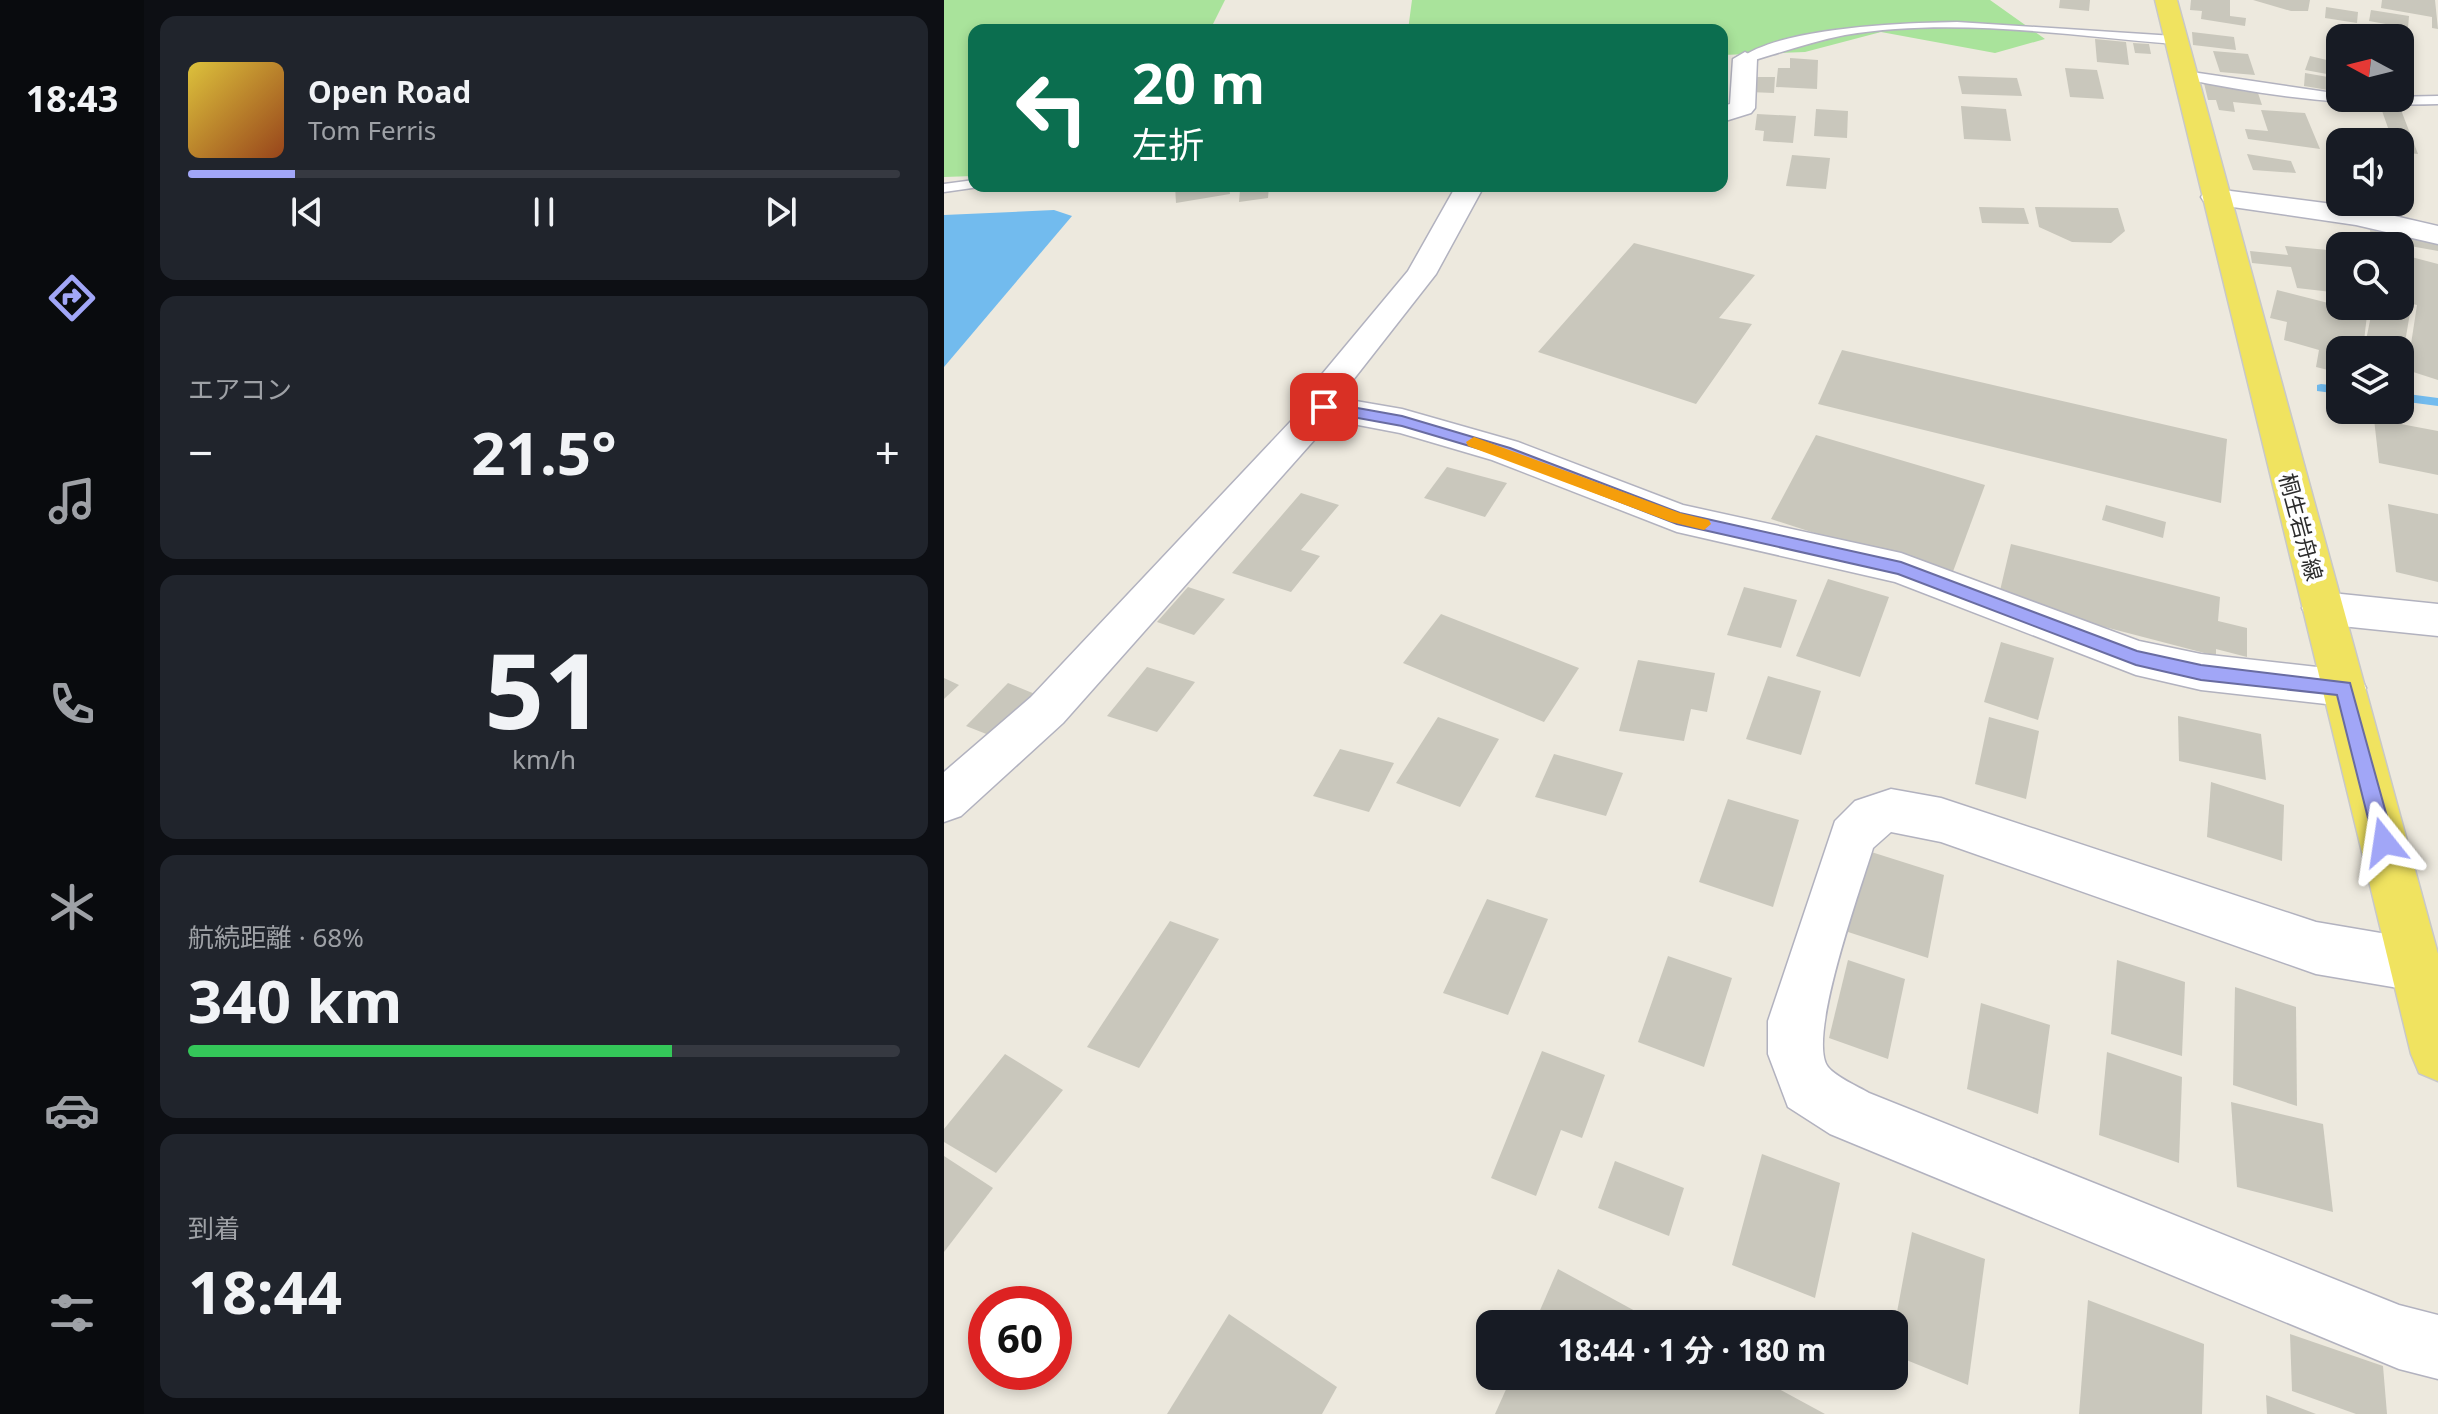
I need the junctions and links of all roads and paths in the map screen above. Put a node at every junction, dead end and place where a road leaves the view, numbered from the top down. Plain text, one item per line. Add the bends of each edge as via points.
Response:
1 (2166, 0) edge
2 (2180, 58) junction
3 (1745, 59) joint
4 (2438, 100) edge
5 (1728, 112) edge
6 (968, 185) edge
7 (944, 188) edge
8 (1467, 192) edge
9 (2215, 197) junction
10 (2438, 235) edge
11 (1324, 407) junction
12 (2322, 608) junction
13 (2438, 620) edge
14 (2344, 688) junction
15 (944, 801) edge
16 (2416, 965) junction
17 (2438, 1054) edge
18 (2438, 1347) edge

1 - 2 main road, 桐生岩舟線
2 - 3 lane via 1915,26 1838,31
2 - 4 lane via 2356,100
2 - 9 main road, 桐生岩舟線
3 - 5 street via 1742,108
6 - 7 lane
8 - 11 street via 1421,274 1330,387
9 - 10 street via 2356,216
9 - 12 main road, 桐生岩舟線
11 - 14 street via 1402,421 1505,451 1677,518 1901,568 2136,658 2201,672
11 - 15 street via 1047,710
12 - 13 street
12 - 14 main road, 桐生岩舟線
14 - 16 main road, 桐生岩舟線
16 - 17 main road, 桐生岩舟線
16 - 18 street via 2316,948 1941,820 1890,808 1866,818 1852,837 1795,1021 1795,1054 1808,1087 1850,1114 2399,1337

